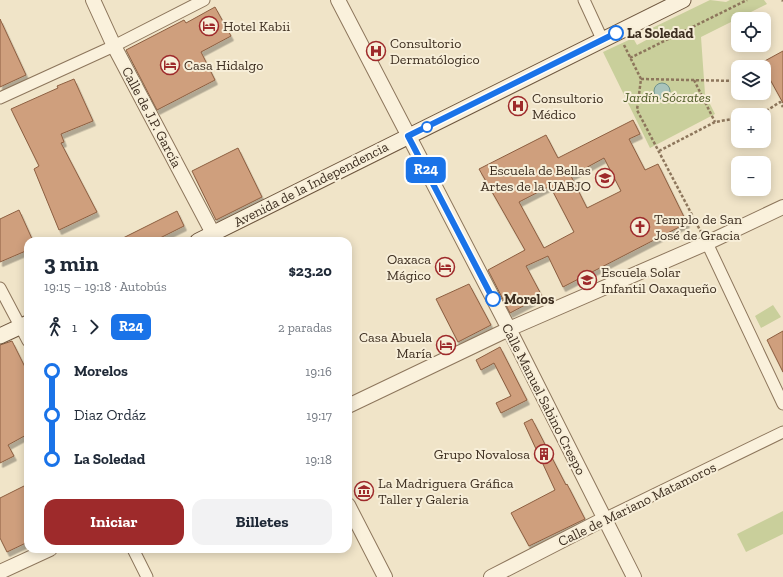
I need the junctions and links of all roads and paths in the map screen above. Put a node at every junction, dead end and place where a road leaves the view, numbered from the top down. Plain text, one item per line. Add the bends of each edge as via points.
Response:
1 (93, 0) edge
2 (204, 0) edge
3 (338, 0) edge
4 (584, 0) edge
5 (683, 0) edge
6 (748, 0) edge
7 (618, 32) junction
8 (602, 39) junction
9 (114, 46) junction
10 (630, 58) junction
11 (641, 79) junction
12 (694, 80) junction
13 (731, 81) edge
14 (0, 98) edge
15 (783, 107) edge
16 (771, 108) edge
17 (731, 119) edge
18 (715, 122) junction
19 (408, 136) junction
20 (659, 151) junction
21 (783, 207) edge
22 (699, 228) dead end
23 (215, 237) edge
24 (707, 243) junction
25 (0, 288) edge
26 (23, 325) edge
27 (509, 329) junction
28 (0, 336) edge
29 (352, 404) edge
30 (783, 404) edge
31 (783, 432) edge
32 (352, 513) edge
33 (604, 519) junction
34 (41, 553) edge
35 (135, 553) edge
36 (0, 572) edge
37 (147, 577) edge
38 (385, 577) edge
39 (491, 577) edge
40 (634, 577) edge

1 - 9 street, Calle de J.P. García
2 - 9 street
3 - 19 street, Calle Manuel Sabino Crespo
4 - 8 street
5 - 7 main road, Avenida de la Independencia
6 - 10 path
7 - 8 main road, Avenida de la Independencia
7 - 10 path
8 - 19 main road, Avenida de la Independencia
9 - 14 street
9 - 23 street, Calle de J.P. García
10 - 11 path
11 - 12 path
11 - 20 path via 637,110
12 - 13 path
12 - 18 path
15 - 16 path via 780,102
17 - 18 path
18 - 20 path
19 - 23 main road, Avenida de la Independencia
19 - 27 street, Calle Manuel Sabino Crespo
20 - 22 path
21 - 24 street
24 - 27 street
24 - 30 street
25 - 26 street
26 - 28 main road
27 - 29 street
27 - 33 street, Calle Manuel Sabino Crespo
31 - 33 street, Calle de Mariano Matamoros
32 - 38 street
33 - 39 street, Calle de Mariano Matamoros
33 - 40 street, Calle Manuel Sabino Crespo
34 - 36 street
35 - 37 street

